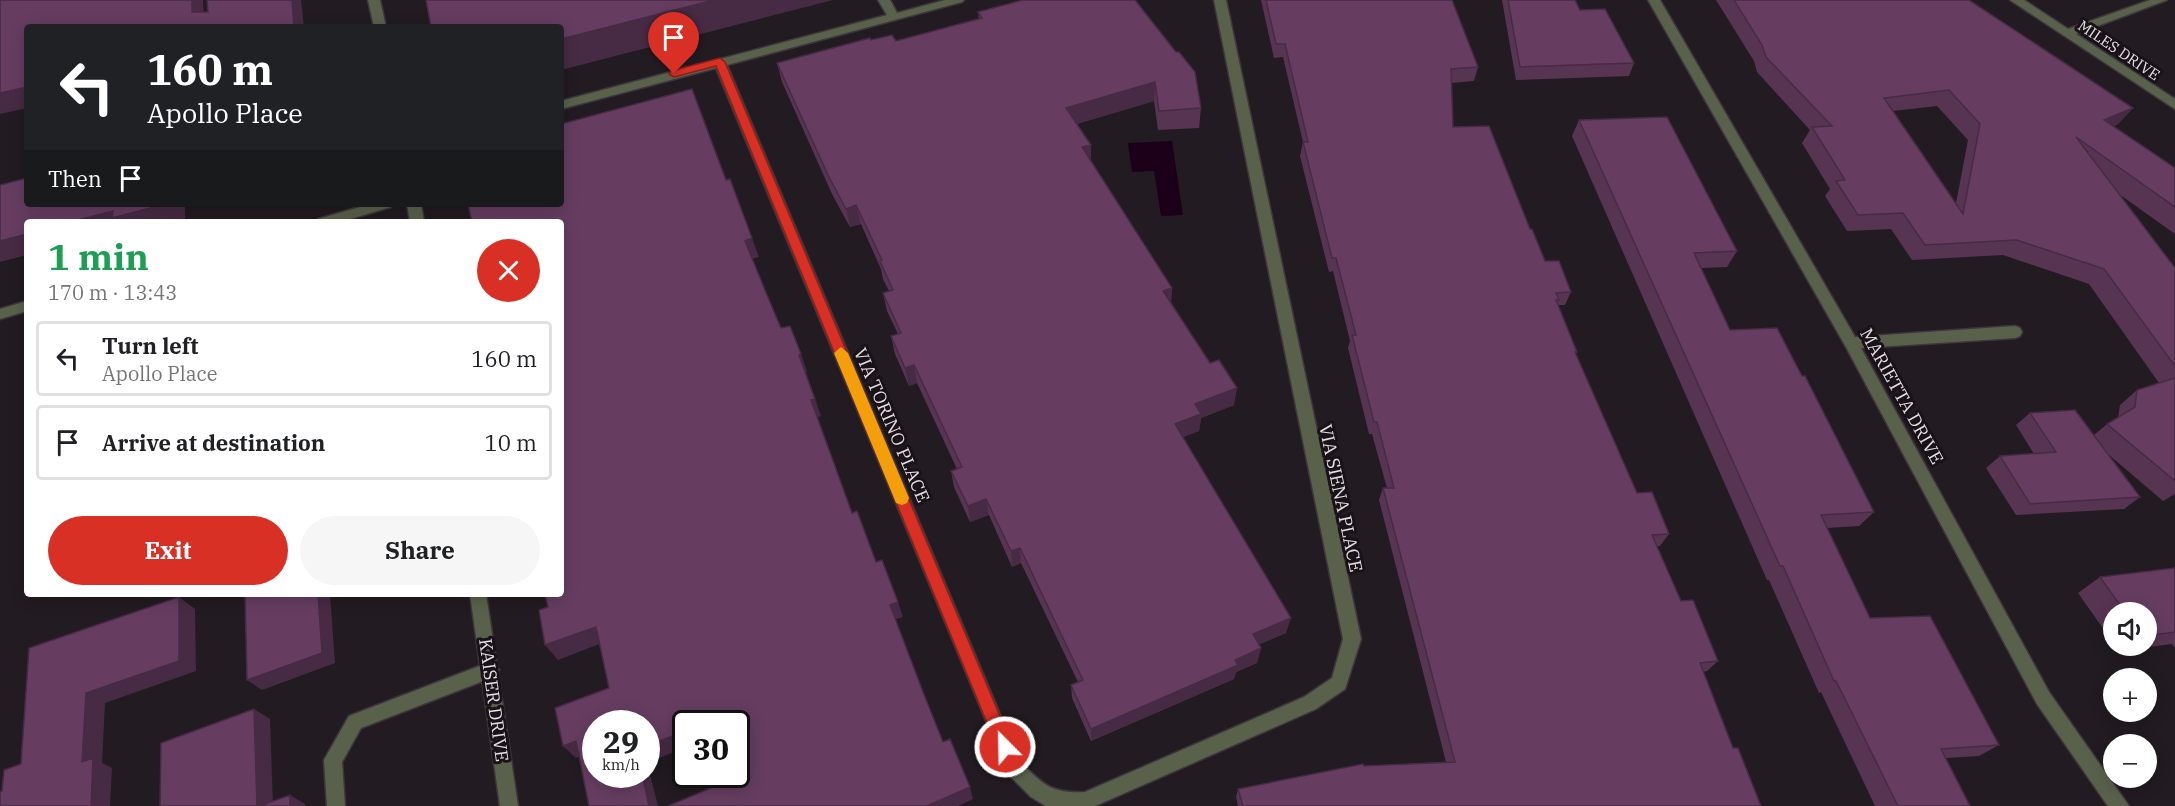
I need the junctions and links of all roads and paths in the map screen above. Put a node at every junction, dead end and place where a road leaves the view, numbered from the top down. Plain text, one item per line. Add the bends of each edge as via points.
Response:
1 (374, 0) edge
2 (884, 0) edge
3 (958, 0) edge
4 (1220, 0) edge
5 (1654, 0) edge
6 (2016, 0) edge
7 (2161, 0) edge
8 (894, 17) junction
9 (379, 24) edge
10 (2068, 33) junction
11 (720, 62) junction
12 (564, 104) edge
13 (2175, 105) edge
14 (376, 207) edge
15 (334, 219) edge
16 (24, 307) edge
17 (0, 314) edge
18 (2015, 332) dead end
19 (1851, 343) junction
20 (478, 597) edge
21 (490, 670) junction
22 (1042, 795) joint
23 (336, 806) edge
24 (509, 806) edge
25 (2120, 806) edge

1 - 9 street
2 - 8 street
3 - 8 street
4 - 22 street, VIA SIENA PLACE via 1352,639 1339,683 1310,703 1085,801 1063,804
5 - 19 street, MARIETTA DRIVE
6 - 10 street, MILES DRIVE
7 - 10 street
8 - 11 street
10 - 13 street, MILES DRIVE
11 - 12 street
11 - 22 street, VIA TORINO PLACE via 1014,768
14 - 15 street
16 - 17 street
18 - 19 street
19 - 25 street, MARIETTA DRIVE via 2043,698
20 - 21 street, KAISER DRIVE
21 - 23 street via 355,722 333,760
21 - 24 street, KAISER DRIVE

